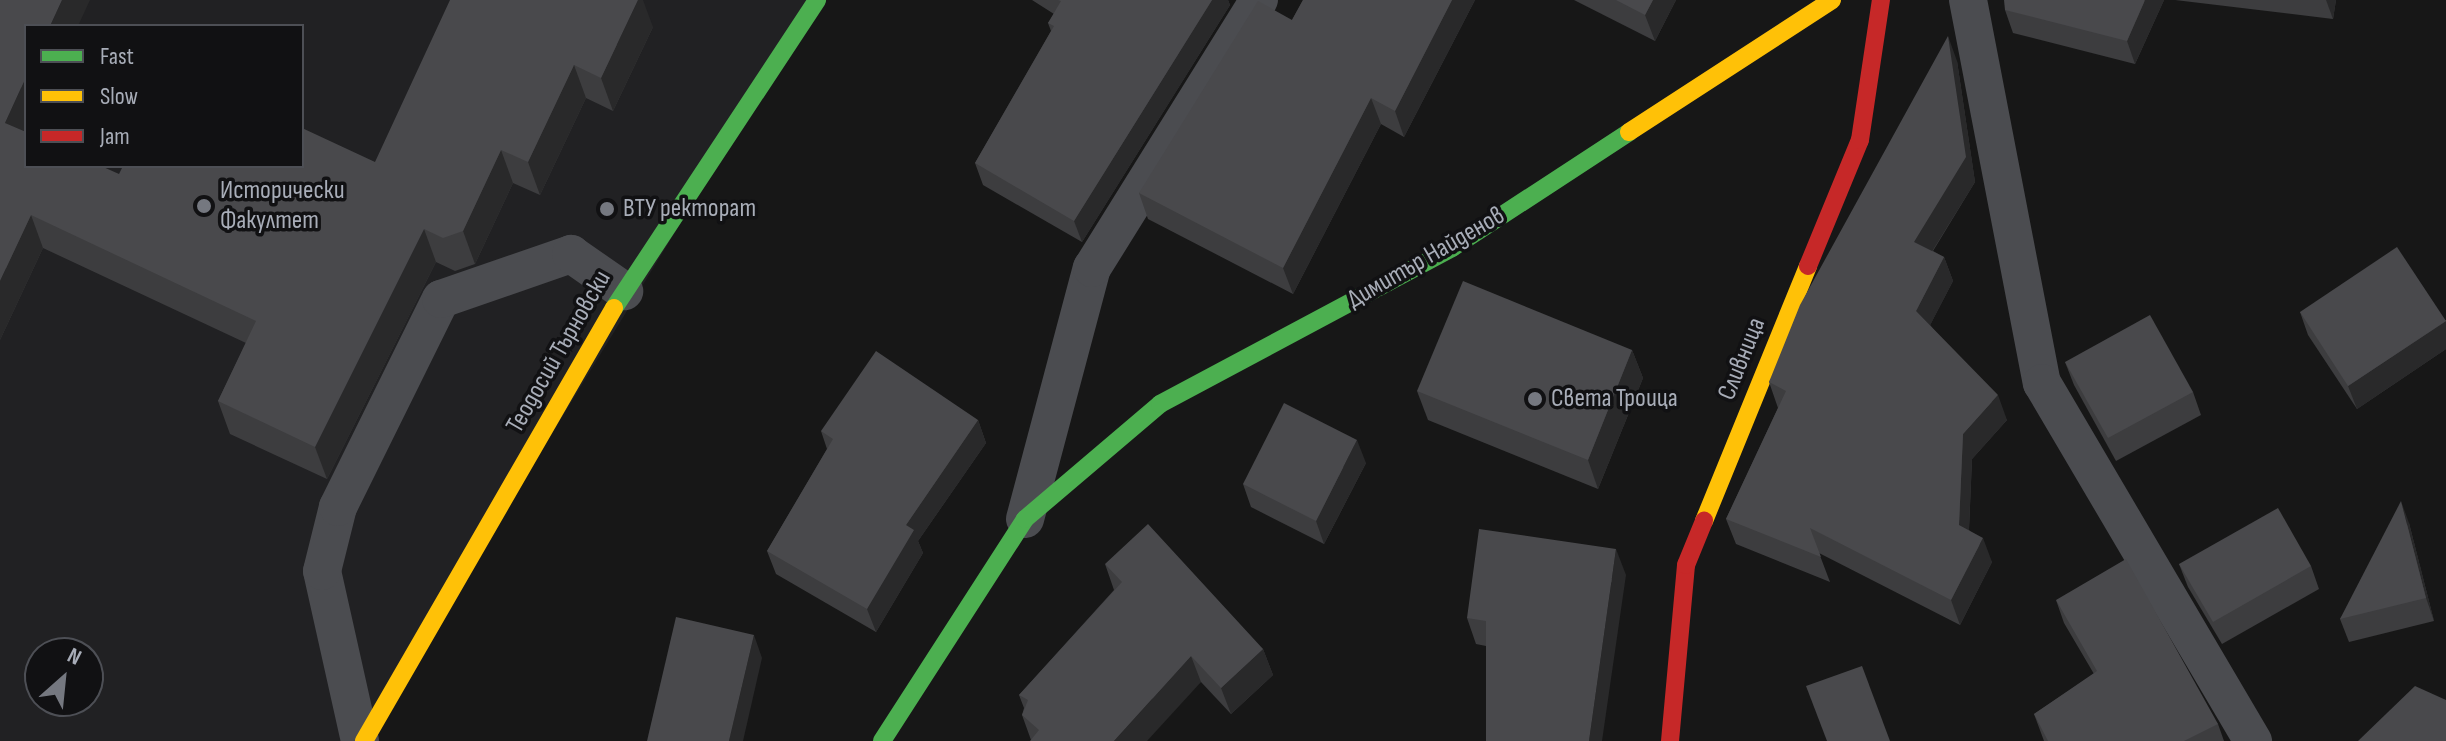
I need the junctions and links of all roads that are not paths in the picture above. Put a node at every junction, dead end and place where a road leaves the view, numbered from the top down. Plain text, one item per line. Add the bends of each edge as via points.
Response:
1 (817, 0) edge
2 (1259, 0) edge
3 (1832, 0) edge
4 (1881, 0) edge
5 (1968, 0) edge
6 (624, 291) junction
7 (1025, 519) junction
8 (362, 741) edge
9 (882, 741) edge
10 (1670, 741) edge
11 (2253, 741) edge

1 - 6 street, Теодосий Търновски
2 - 7 lane, Димитър Найденов via 1092,268
3 - 7 street, Димитър Найденов via 1452,248 1160,404
4 - 10 street, Сливница via 1860,140 1686,565
5 - 11 lane via 2042,383
6 - 8 street, Теодосий Търновски
6 - 8 lane via 571,254 441,299 338,507 322,571
7 - 9 street, Димитър Найденов

